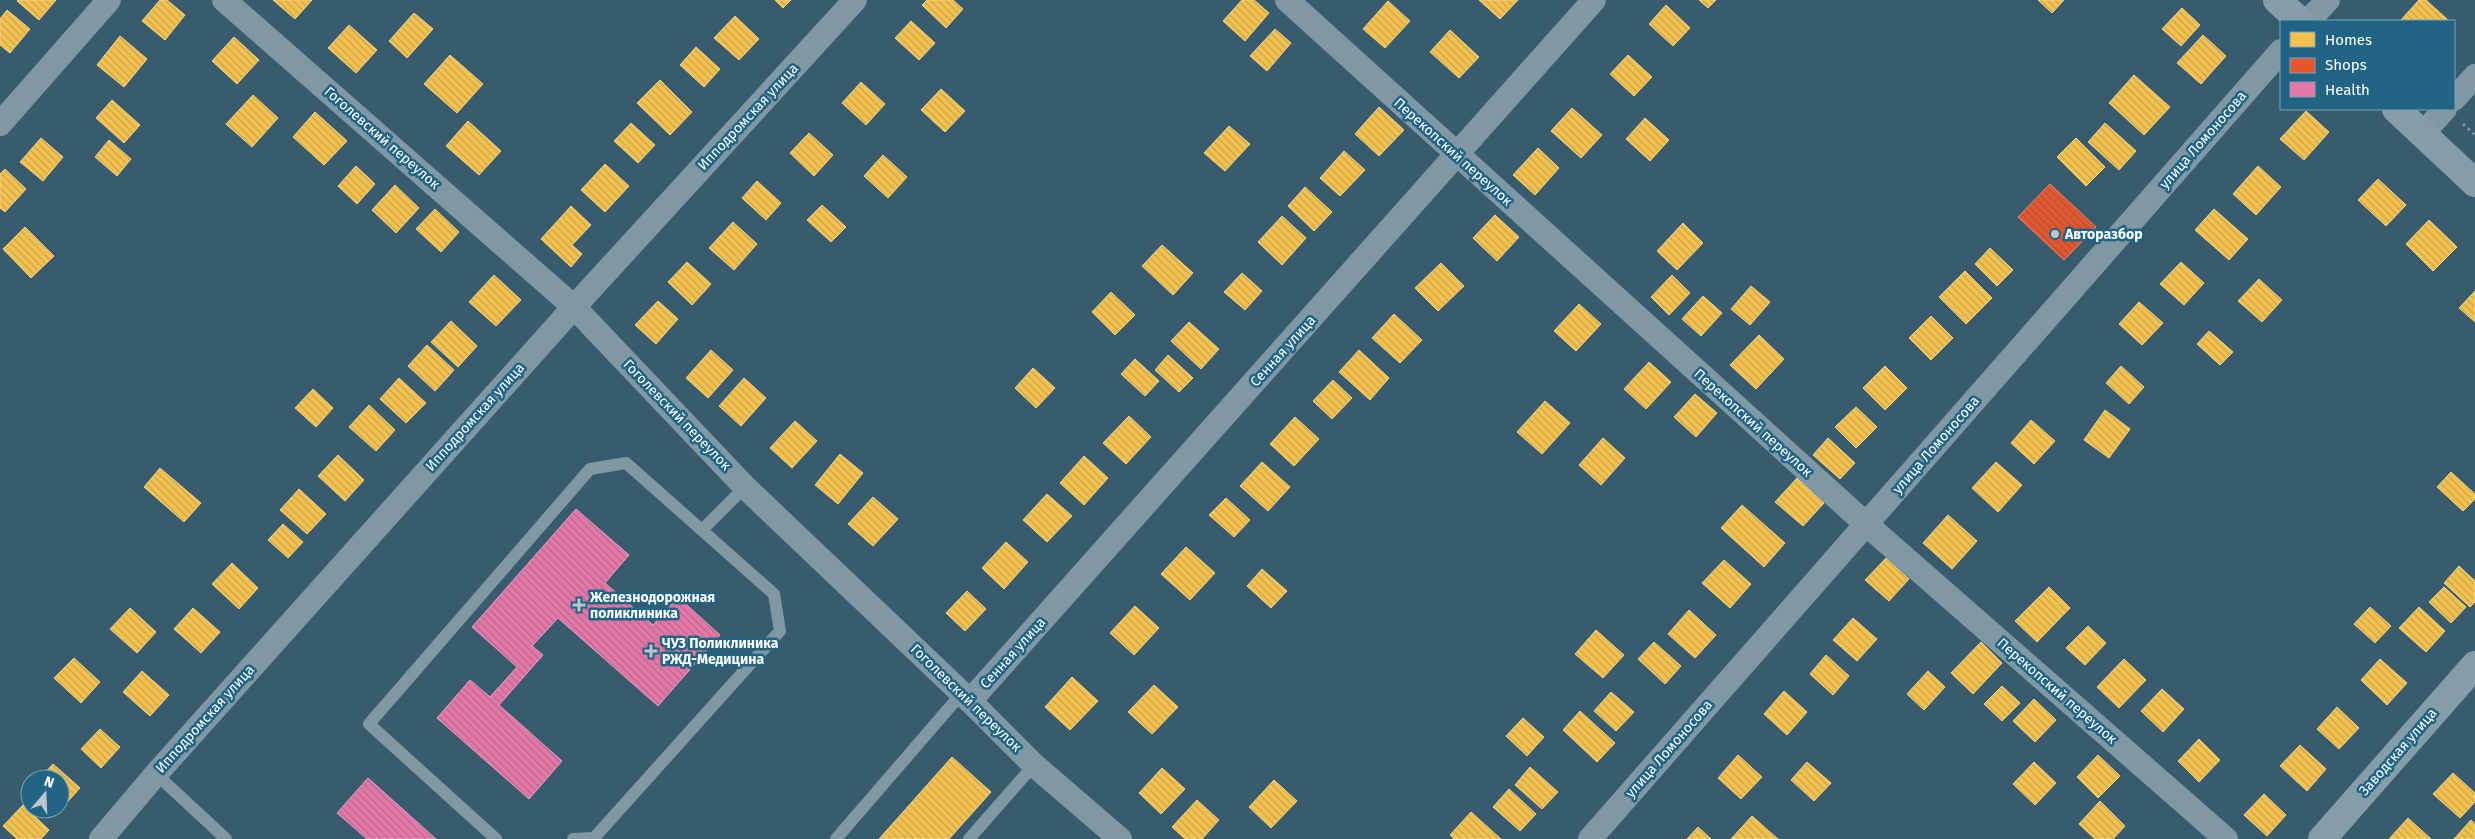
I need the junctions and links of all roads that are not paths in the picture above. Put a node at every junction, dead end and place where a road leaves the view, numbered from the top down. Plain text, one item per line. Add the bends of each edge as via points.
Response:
1 (109, 0) edge
2 (224, 0) edge
3 (855, 0) edge
4 (1287, 0) edge
5 (1594, 0) edge
6 (2277, 0) edge
7 (2328, 0) edge
8 (2299, 20) edge
9 (2309, 20) edge
10 (2280, 52) edge
11 (2475, 76) edge
12 (2455, 98) edge
13 (2397, 110) edge
14 (2444, 110) edge
15 (0, 124) edge
16 (2423, 133) junction
17 (1456, 156) junction
18 (2475, 183) edge
19 (574, 307) junction
20 (745, 487) junction
21 (1866, 524) junction
22 (702, 530) junction
23 (2475, 665) edge
24 (966, 697) junction
25 (1034, 765) junction
26 (156, 774) junction
27 (101, 839) edge
28 (226, 839) edge
29 (496, 839) edge
30 (573, 839) edge
31 (836, 839) edge
32 (969, 839) edge
33 (1120, 839) edge
34 (1590, 839) edge
35 (2226, 839) edge
36 (2322, 839) edge

1 - 15 street
2 - 19 street, Гоголевский переулок
3 - 19 street, Ипподромская улица
4 - 17 street, Перекопский переулок
5 - 17 street, Сенная улица
6 - 8 main road
7 - 9 street
10 - 21 street, улица Ломоносова
11 - 12 street
13 - 16 main road
14 - 16 street
16 - 18 main road
17 - 21 street, Перекопский переулок
17 - 24 street, Сенная улица
19 - 20 street, Гоголевский переулок
19 - 26 street, Ипподромская улица
20 - 22 lane
20 - 24 street, Гоголевский переулок
21 - 34 street, улица Ломоносова
21 - 35 street, Перекопский переулок
22 - 29 lane via 626,463 590,469 369,724
22 - 30 lane via 774,594 780,631 594,838
23 - 36 main road, Заводская улица
24 - 25 street, Гоголевский переулок
24 - 31 lane
25 - 32 lane
25 - 33 street, Гоголевский переулок
26 - 27 street, Ипподромская улица
26 - 28 lane

